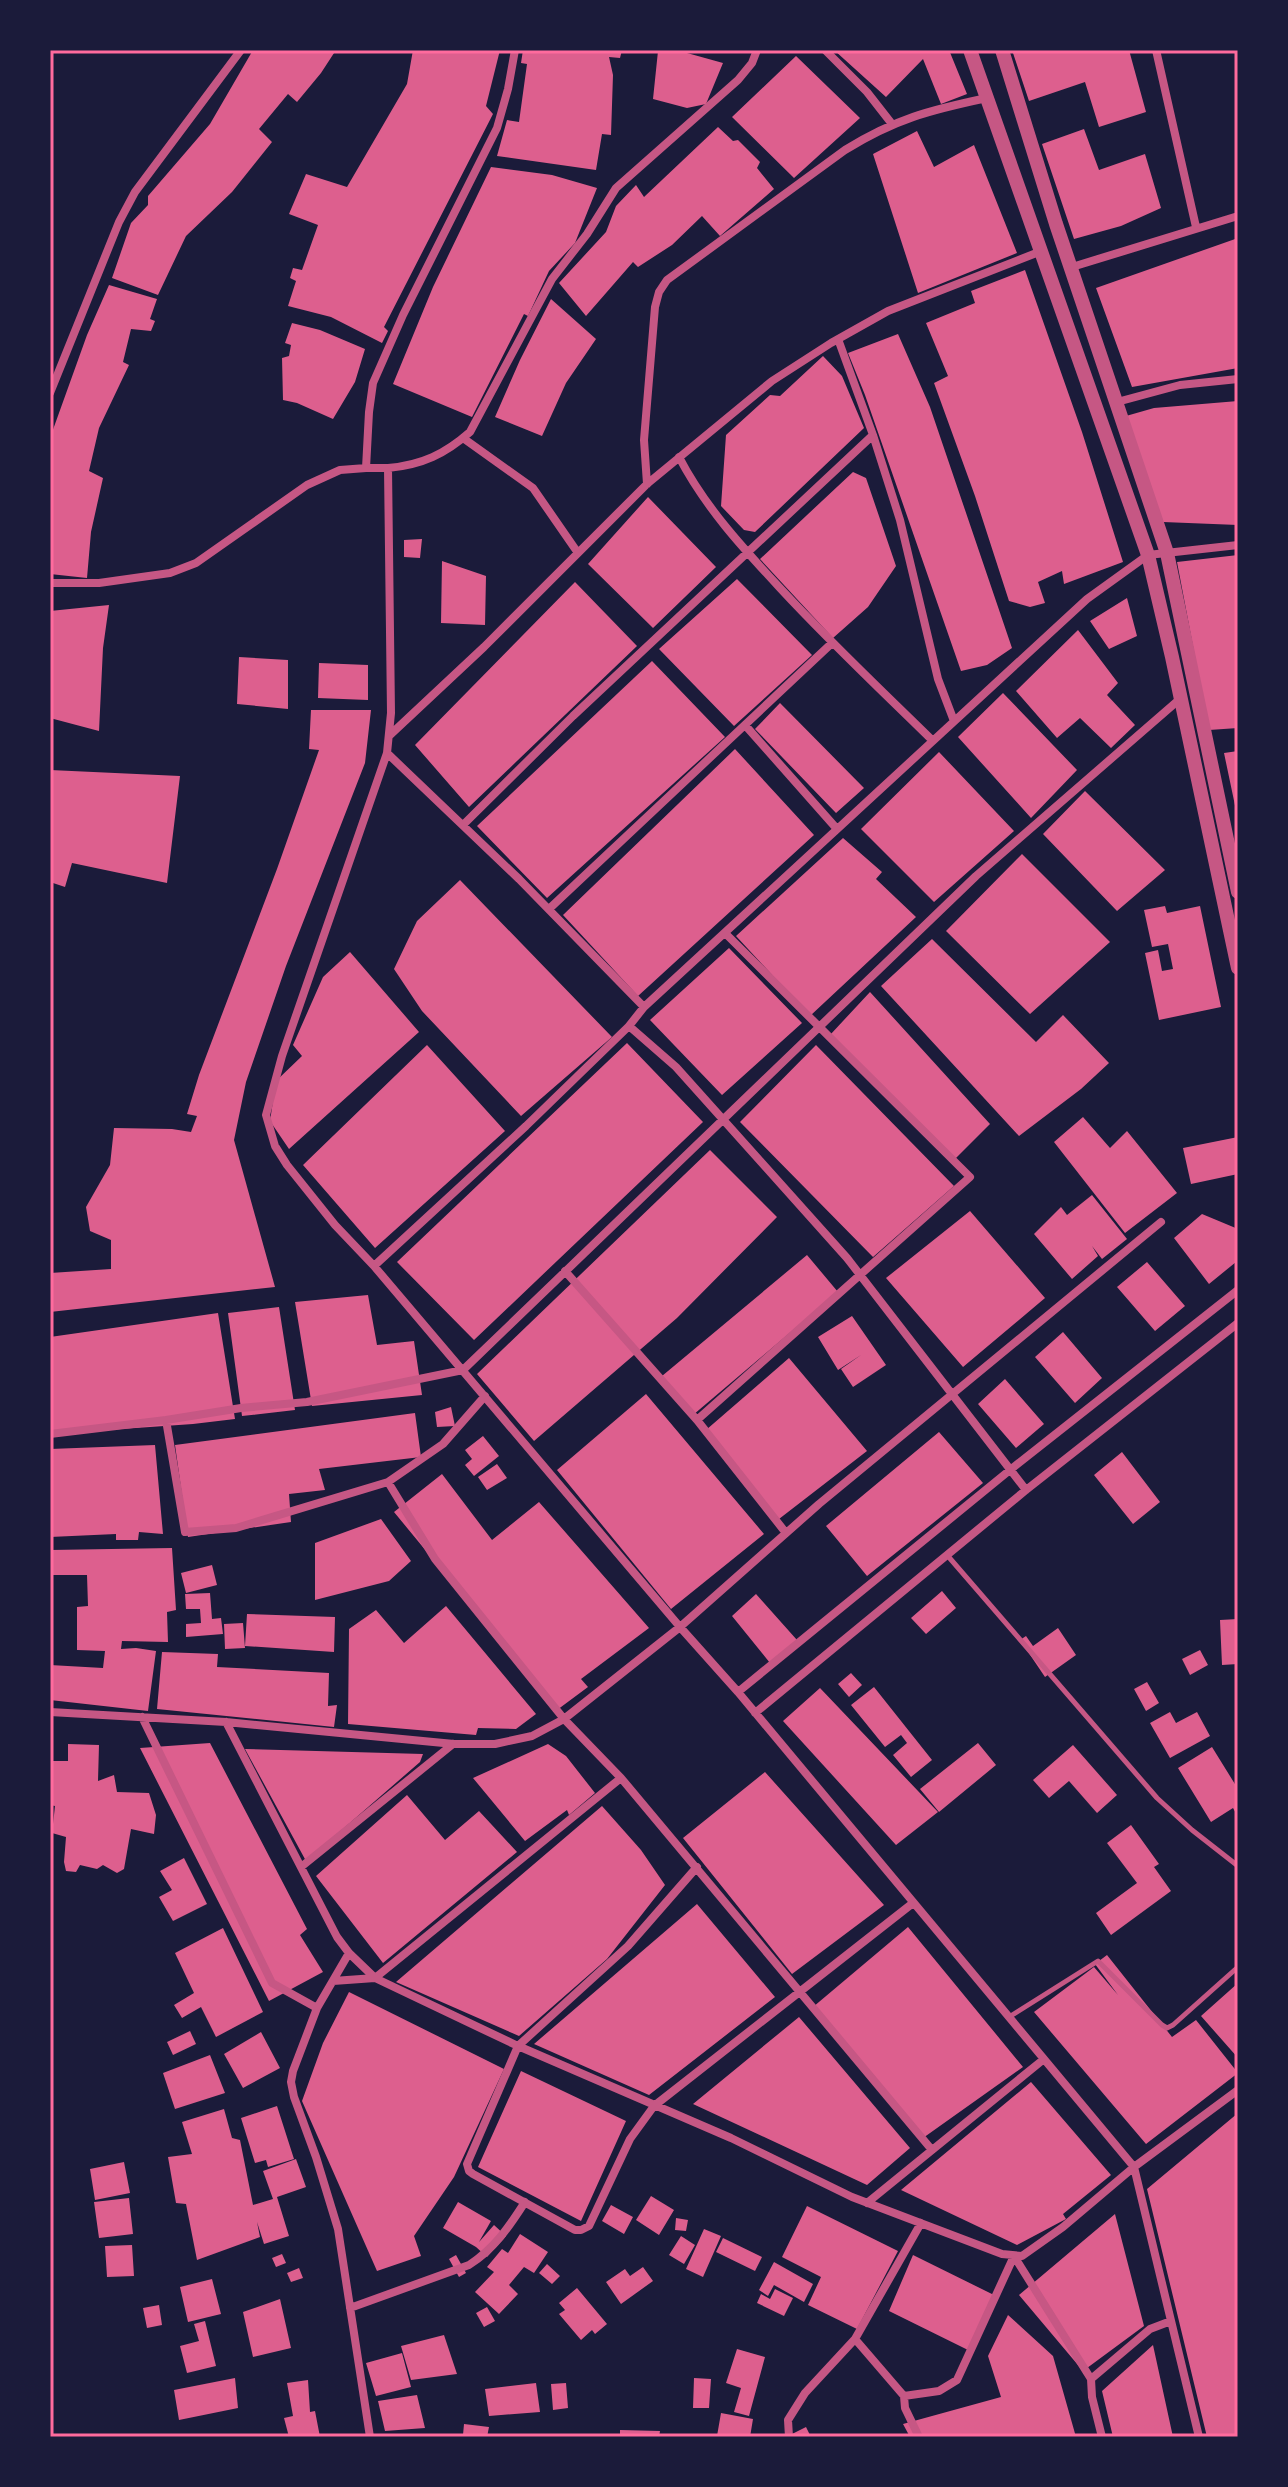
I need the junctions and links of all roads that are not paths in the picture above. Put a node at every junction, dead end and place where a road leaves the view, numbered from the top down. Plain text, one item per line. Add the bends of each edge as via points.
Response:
1 (241, 50) edge
2 (515, 50) edge
3 (757, 50) edge
4 (825, 50) edge
5 (970, 50) edge
6 (1002, 50) edge
7 (1156, 50) edge
8 (987, 98) junction
9 (892, 124) junction
10 (1238, 216) edge
11 (1196, 227) junction
12 (1039, 252) junction
13 (1072, 267) junction
14 (838, 339) junction
15 (1238, 379) edge
16 (50, 393) edge
17 (1117, 402) junction
18 (873, 435) junction
19 (463, 438) junction
20 (679, 457) junction
21 (366, 468) junction
22 (388, 468) junction
23 (647, 484) junction
24 (1238, 545) edge
25 (578, 553) junction
26 (1167, 553) junction
27 (748, 554) junction
28 (1148, 555) junction
29 (50, 583) edge
30 (832, 643) junction
31 (1181, 698) junction
32 (954, 721) junction
33 (745, 725) junction
34 (389, 736) junction
35 (933, 741) junction
36 (387, 753) junction
37 (463, 825) junction
38 (837, 829) junction
39 (1238, 892) edge
40 (549, 909) junction
41 (726, 934) junction
42 (1238, 968) edge
43 (644, 1007) junction
44 (629, 1026) junction
45 (819, 1026) junction
46 (723, 1118) junction
47 (1161, 1222) dead end
48 (374, 1266) junction
49 (565, 1271) junction
50 (860, 1275) junction
51 (1238, 1290) edge
52 (1238, 1323) edge
53 (463, 1370) junction
54 (952, 1395) junction
55 (485, 1396) junction
56 (166, 1420) junction
57 (697, 1420) junction
58 (50, 1434) edge
59 (1010, 1470) junction
60 (388, 1482) junction
61 (1026, 1490) junction
62 (786, 1533) junction
63 (947, 1555) junction
64 (680, 1627) junction
65 (738, 1692) junction
66 (50, 1712) edge
67 (755, 1713) junction
68 (142, 1717) junction
69 (564, 1719) junction
70 (226, 1722) junction
71 (454, 1744) junction
72 (621, 1778) junction
73 (1238, 1866) edge
74 (301, 1867) junction
75 (697, 1867) junction
76 (913, 1903) junction
77 (349, 1953) junction
78 (1238, 1967) edge
79 (375, 1978) junction
80 (333, 1981) junction
81 (800, 1994) junction
82 (317, 2008) junction
83 (1008, 2017) junction
84 (518, 2046) junction
85 (1044, 2059) junction
86 (1238, 2090) edge
87 (654, 2106) junction
88 (932, 2150) junction
89 (1134, 2167) junction
90 (525, 2202) junction
91 (867, 2203) junction
92 (921, 2223) junction
93 (1014, 2256) junction
94 (350, 2308) junction
95 (1171, 2321) junction
96 (855, 2339) junction
97 (1091, 2379) junction
98 (904, 2396) junction
99 (370, 2437) edge
100 (789, 2437) edge
101 (919, 2437) edge
102 (1102, 2437) edge
103 (1199, 2437) edge

1 - 16 street via 135,192
2 - 21 street via 497,128 373,383
3 - 19 street via 738,80 616,188 552,279 483,411
4 - 9 street
5 - 8 street
6 - 13 street
7 - 11 street
8 - 9 street
8 - 12 street
9 - 23 street via 845,150 663,285 655,307 644,440
10 - 11 street
11 - 13 street
12 - 14 street via 888,311
12 - 28 street
13 - 17 street
14 - 18 street
14 - 20 street via 772,381
15 - 17 street via 1180,385
17 - 26 street
18 - 27 street
18 - 32 street
19 - 22 street via 433,459
19 - 25 street via 533,488
20 - 23 street
20 - 27 street via 716,518
21 - 22 street
21 - 29 street via 340,470 307,485 196,563 170,573 99,583
22 - 34 street
23 - 25 street
24 - 26 street
25 - 34 street
26 - 28 street
26 - 39 street
27 - 30 street
27 - 37 street
28 - 31 street
28 - 32 street via 1087,599
30 - 33 street
30 - 35 street
31 - 42 street
31 - 45 street via 976,876
32 - 35 street
33 - 38 street
33 - 40 street
34 - 36 street
35 - 38 street
36 - 37 street
36 - 48 street via 266,1115 287,1165
37 - 40 street
38 - 41 street
40 - 43 street
41 - 43 street
41 - 45 street
43 - 44 street
44 - 46 street
44 - 48 street
45 - 46 street
45 - 50 street via 970,1177
46 - 49 street
46 - 50 street
47 - 54 street
48 - 53 street
49 - 53 street
49 - 57 street
50 - 54 street
50 - 57 street
51 - 59 street
52 - 61 street
53 - 55 street
53 - 56 street via 307,1402
54 - 59 street
54 - 62 street
55 - 60 street via 443,1444
55 - 64 street
56 - 58 street
56 - 60 street via 185,1532 236,1528
57 - 62 street
59 - 61 street
59 - 65 street
60 - 69 street via 435,1559
61 - 63 street
62 - 64 street
63 - 67 street
63 - 73 lane via 1157,1798
64 - 65 street
64 - 69 street
65 - 67 street
66 - 68 street
67 - 76 street
68 - 70 street
68 - 82 street via 272,1983
69 - 71 street via 532,1736 495,1744
69 - 72 street
70 - 71 street
70 - 74 street
71 - 74 street
72 - 75 street
72 - 79 street
74 - 77 street
75 - 81 street
75 - 84 street via 628,1946
76 - 81 street
76 - 83 street
77 - 79 street
77 - 80 street
78 - 83 lane via 1167,2028 1098,1961
79 - 80 street
79 - 84 street
80 - 82 street
81 - 87 street
81 - 88 street
82 - 94 street via 291,2082 338,2229
83 - 85 street
84 - 87 street
84 - 90 street via 467,2164 473,2174
85 - 88 street
85 - 89 street
86 - 89 street
87 - 90 street via 630,2139 589,2226 575,2230
87 - 91 street
88 - 91 street
89 - 93 street via 1063,2227 1022,2256
89 - 95 street
90 - 94 street via 486,2255
91 - 92 street
92 - 93 street
92 - 96 street
93 - 97 street
93 - 98 street via 957,2380 939,2391
94 - 99 street
95 - 97 street via 1150,2329
95 - 103 street
96 - 98 street
96 - 100 street via 805,2393 788,2420
97 - 102 street
98 - 101 street

